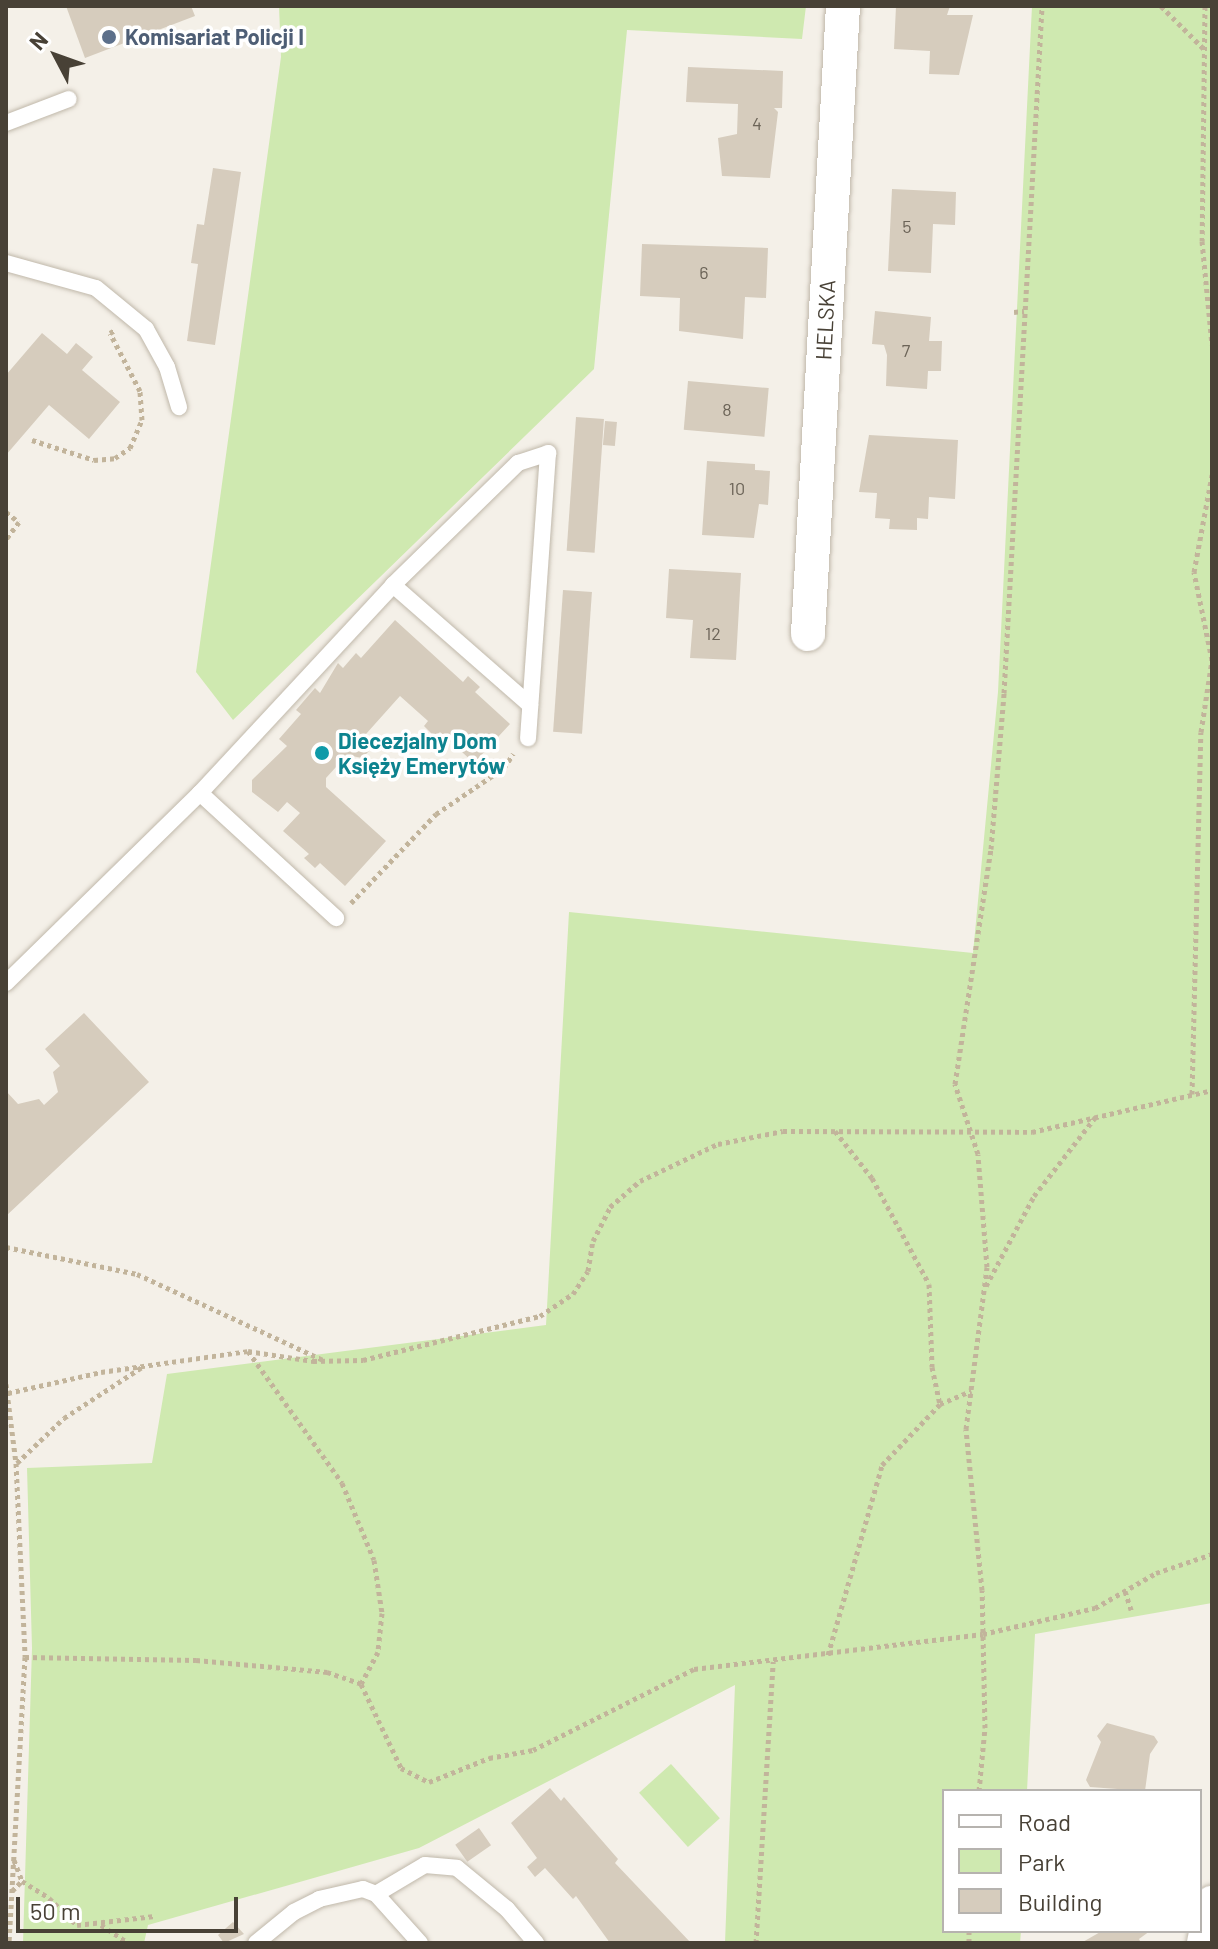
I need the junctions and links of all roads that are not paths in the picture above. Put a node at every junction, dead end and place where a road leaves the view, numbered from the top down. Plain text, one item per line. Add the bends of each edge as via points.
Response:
1 (843, 6) edge
2 (69, 99) dead end
3 (6, 123) edge
4 (6, 263) edge
5 (179, 407) dead end
6 (393, 585) junction
7 (808, 634) dead end
8 (530, 705) junction
9 (528, 738) road end
10 (200, 793) junction
11 (336, 918) road end
12 (6, 983) edge
13 (376, 1894) junction
14 (1212, 1903) edge
15 (256, 1943) edge
16 (420, 1943) edge
17 (536, 1943) edge
18 (1204, 1943) edge

1 - 7 street, HELSKA
2 - 3 lane
4 - 5 lane via 96,288 146,329 167,367
6 - 8 lane
6 - 8 lane via 518,463 548,453
6 - 10 lane
8 - 9 lane
10 - 11 lane
10 - 12 lane
13 - 15 lane via 344,1890 319,1899
13 - 16 lane
13 - 17 lane via 425,1865 457,1868 507,1909
14 - 18 street

